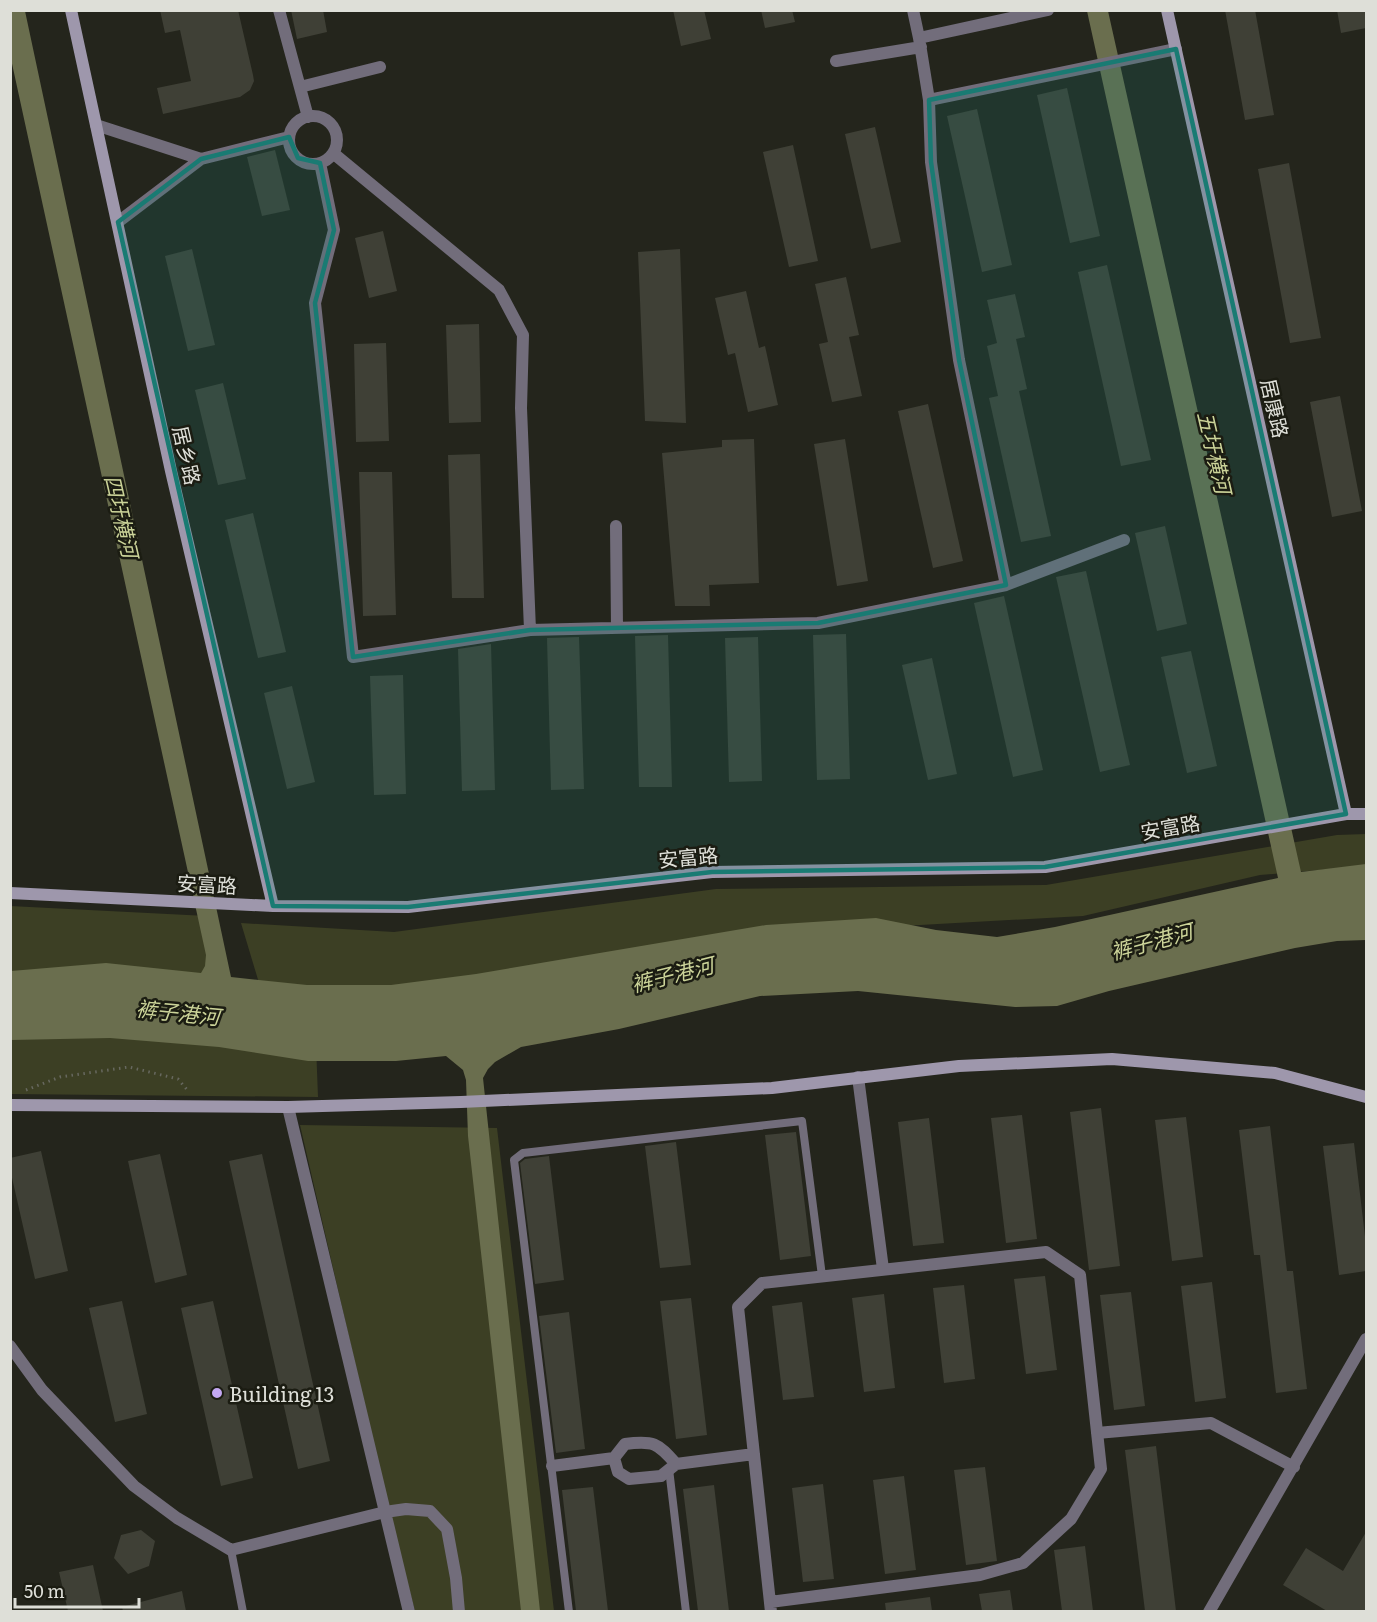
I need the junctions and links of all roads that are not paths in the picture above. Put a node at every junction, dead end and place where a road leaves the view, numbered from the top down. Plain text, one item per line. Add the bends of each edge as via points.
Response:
1 (71, 10) edge
2 (279, 10) edge
3 (913, 10) edge
4 (1048, 10) edge
5 (1167, 10) edge
6 (920, 42) junction
7 (1176, 49) junction
8 (836, 61) dead end
9 (380, 67) dead end
10 (300, 87) junction
11 (929, 100) junction
12 (308, 117) junction
13 (96, 125) junction
14 (289, 137) junction
15 (333, 153) junction
16 (201, 159) junction
17 (320, 163) junction
18 (118, 222) junction
19 (616, 526) dead end
20 (1124, 540) dead end
21 (1006, 585) junction
22 (617, 628) junction
23 (530, 630) junction
24 (1346, 814) junction
25 (1366, 814) edge
26 (10, 892) edge
27 (273, 906) junction
28 (858, 1077) junction
29 (1366, 1097) edge
30 (10, 1105) edge
31 (288, 1107) junction
32 (884, 1269) junction
33 (822, 1276) junction
34 (1366, 1338) edge
35 (10, 1346) edge
36 (1097, 1433) junction
37 (754, 1454) junction
38 (614, 1458) junction
39 (552, 1466) junction
40 (673, 1466) junction
41 (1294, 1467) junction
42 (385, 1512) junction
43 (231, 1550) junction
44 (770, 1607) edge
45 (243, 1611) edge
46 (409, 1611) edge
47 (459, 1611) edge
48 (569, 1611) edge
49 (686, 1611) edge
50 (1209, 1611) edge

1 - 13 street, 居乡路
2 - 10 street
3 - 6 street
4 - 6 street
5 - 7 street, 居康路
6 - 8 street
6 - 11 street
7 - 11 street
7 - 24 street, 居康路
9 - 10 street
10 - 12 street
11 - 21 street via 931,162 959,360
12 - 14 street via 295,124
12 - 15 street via 316,116 330,123 337,138
13 - 16 street
13 - 18 street, 居乡路
14 - 16 street
14 - 17 street via 298,158
15 - 17 street
15 - 23 street via 499,290 523,335 521,408
16 - 18 street
17 - 23 street via 334,230 315,303 353,657
18 - 27 street, 居乡路 via 171,471
19 - 22 street
20 - 21 street
21 - 22 street via 818,623
22 - 23 street
24 - 25 street, 安富路
24 - 27 street, 安富路 via 1045,867 712,872 408,907
26 - 27 street, 安富路
28 - 29 street via 959,1066 1113,1059 1275,1073
28 - 31 street via 772,1088
28 - 32 street
30 - 31 street
31 - 42 street
32 - 33 street
32 - 36 street via 1046,1252 1080,1275
33 - 37 street via 762,1283 738,1307
33 - 39 lane via 802,1121 523,1153 514,1160
34 - 41 street
35 - 43 street via 42,1390 134,1486 177,1518
36 - 41 street via 1211,1423
36 - 44 street via 1101,1470 1071,1519 1023,1563 980,1575
37 - 40 street
37 - 44 street
38 - 39 street
38 - 40 street via 618,1472 629,1479 661,1476
38 - 40 street via 625,1444 647,1441 662,1447
39 - 48 lane
40 - 49 lane
41 - 50 street
42 - 43 street
42 - 46 street
42 - 47 street via 430,1511 447,1529
43 - 45 lane

